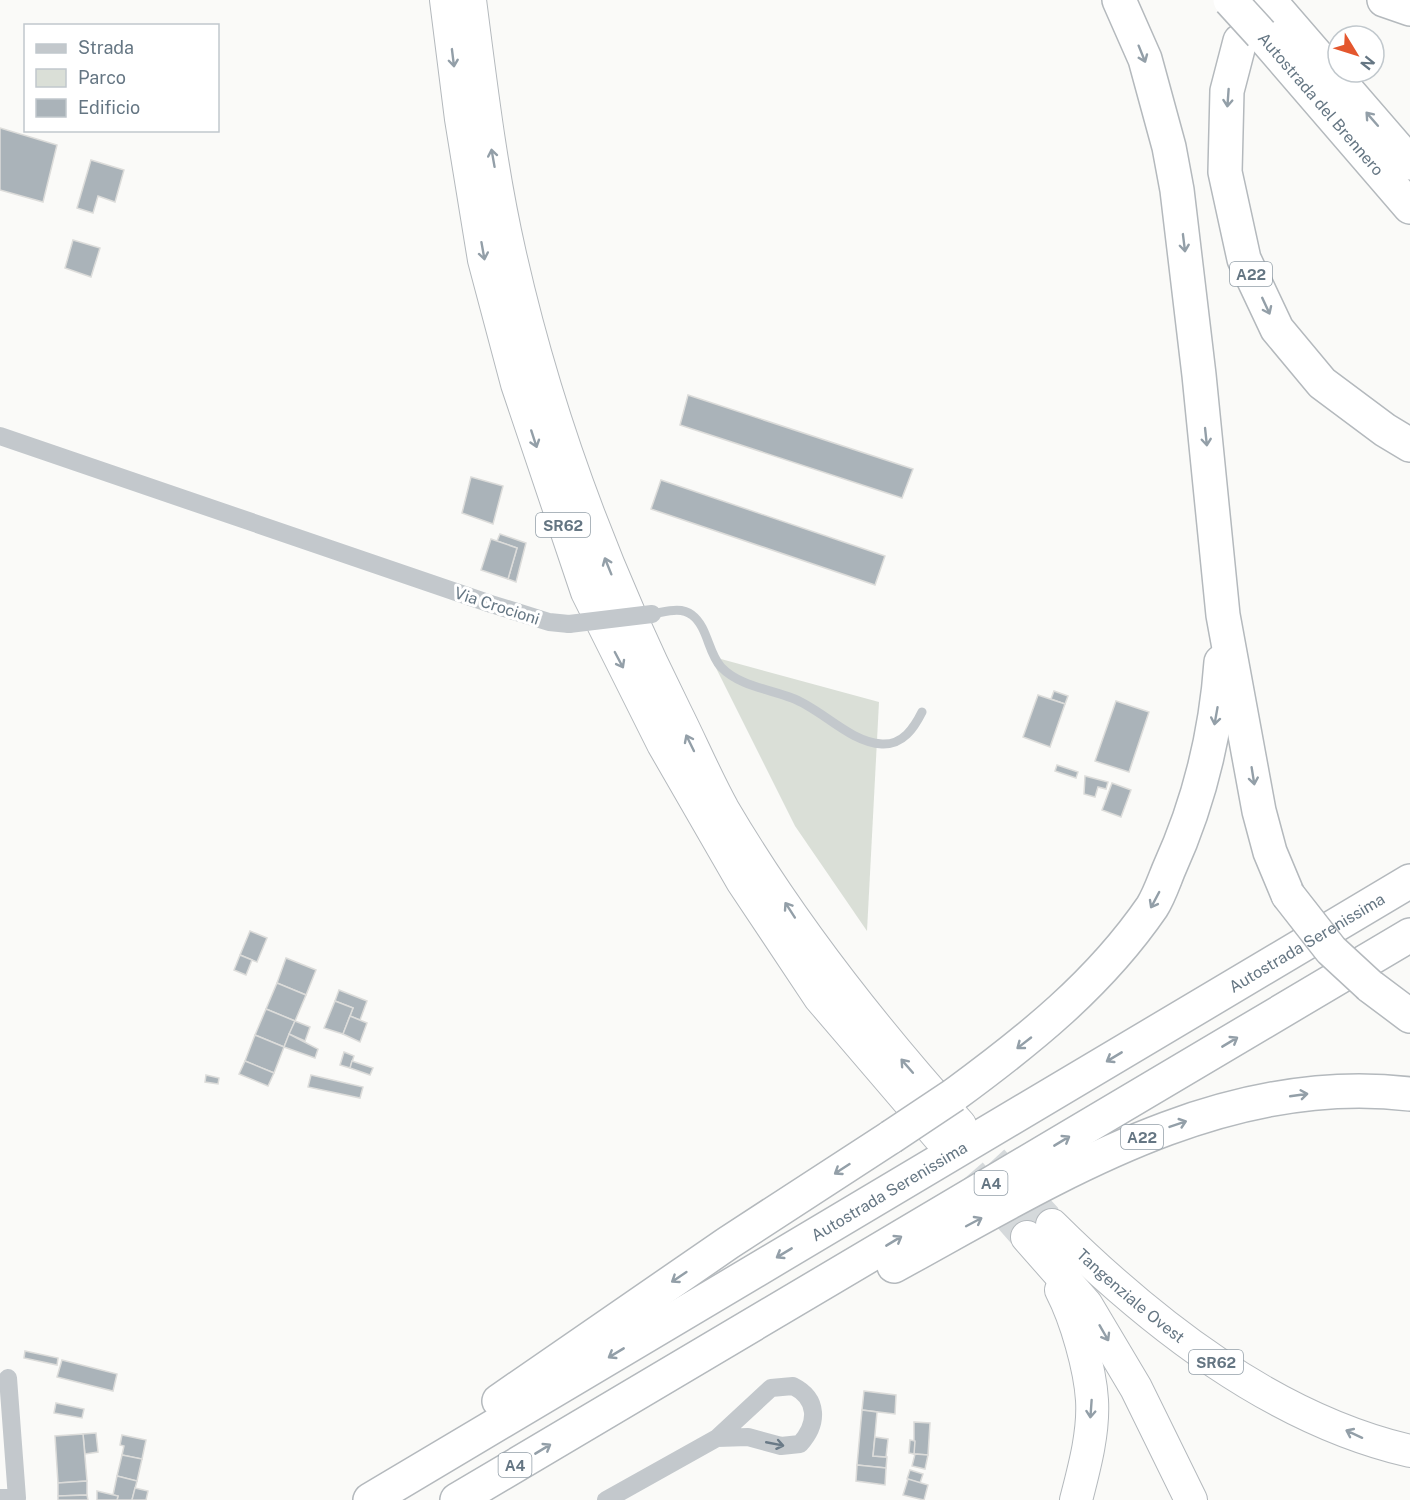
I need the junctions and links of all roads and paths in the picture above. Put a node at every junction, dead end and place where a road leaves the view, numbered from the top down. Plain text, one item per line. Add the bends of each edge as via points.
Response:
1 (446, 0) edge
2 (470, 0) edge
3 (1119, 0) edge
4 (1230, 0) edge
5 (1384, 0) edge
6 (1410, 9) edge
7 (1264, 23) edge
8 (1410, 163) edge
9 (1410, 207) edge
10 (0, 436) edge
11 (1410, 445) edge
12 (652, 614) joint
13 (1223, 615) junction
14 (922, 712) dead end
15 (1410, 862) edge
16 (1410, 881) edge
17 (1410, 935) edge
18 (1410, 1016) edge
19 (1164, 1027) junction
20 (1410, 1094) edge
21 (951, 1119) junction
22 (1049, 1183) joint
23 (1040, 1239) junction
24 (8, 1378) dead end
25 (573, 1431) junction
26 (717, 1438) junction
27 (1410, 1451) edge
28 (377, 1495) edge
29 (0, 1498) edge
30 (457, 1500) edge
31 (606, 1500) edge
32 (1076, 1500) edge
33 (1191, 1500) edge

1 -> 21 highway, SR62 via 484,260 517,384 587,592 663,744 742,881 820,998
21 -> 2 highway, SR62 via 875,1029 818,952 723,808 638,638 574,481 541,375 510,253 485,116
3 -> 13 highway via 1145,59 1159,104 1177,190
4 - 7 highway, Autostrada del Brennero, bridge
5 - 6 highway
8 -> 7 highway, Autostrada del Brennero
7 - 9 highway, Autostrada del Brennero
7 -> 11 highway, A22 via 1227,90 1225,172 1244,259 1277,329 1322,383
10 - 12 street, Via Crocioni, bridge via 549,622 569,624
12 - 14 lane, Via Crocioni via 683,610 693,615 714,657 737,680 794,698 862,739 882,744 895,742 906,737
13 -> 18 highway, bridge via 1259,811 1288,895 1331,950 1370,987
13 -> 21 highway via 1218,702 1206,767 1184,837 1153,904 1116,954
15 - 19 highway via 1297,932
16 - 19 highway, Autostrada Serenissima
25 -> 17 highway, A4
19 -> 28 highway, Autostrada Serenissima
22 -> 20 highway, A22 via 1114,1149 1241,1105 1335,1091
21 -> 28 highway, bridge via 891,1137 518,1386
25 -> 22 highway, A4 via 684,1383
27 -> 23 highway, Tangenziale Ovest / SR62 via 1371,1442 1261,1391
23 -> 32 highway via 1081,1345 1092,1401 1087,1457
23 -> 33 highway, Tangenziale Ovest via 1086,1304 1136,1388
24 - 29 street via 17,1498
30 -> 25 highway, A4
26 -> 26 street via 748,1437 781,1446 800,1444 812,1428 812,1401 793,1386 771,1388
26 - 31 street

